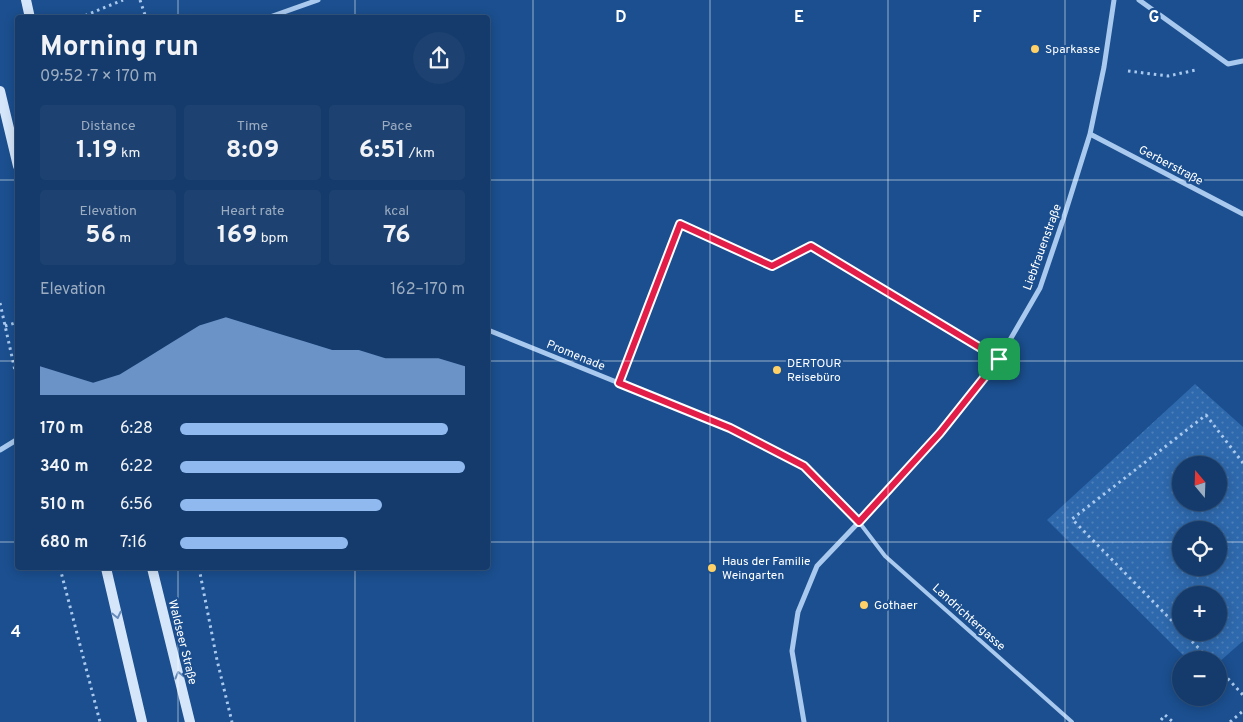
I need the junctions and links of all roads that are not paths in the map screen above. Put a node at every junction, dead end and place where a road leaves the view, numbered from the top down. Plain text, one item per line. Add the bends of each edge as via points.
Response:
1 (26, 0) edge
2 (318, 0) edge
3 (1114, 0) edge
4 (1139, 0) edge
5 (29, 15) edge
6 (273, 15) edge
7 (1243, 61) edge
8 (0, 91) edge
9 (1090, 134) junction
10 (15, 154) edge
11 (1243, 214) edge
12 (490, 331) edge
13 (999, 359) junction
14 (619, 383) junction
15 (15, 441) edge
16 (0, 450) edge
17 (859, 522) junction
18 (106, 570) edge
19 (152, 570) edge
20 (142, 722) edge
21 (190, 722) edge
22 (804, 722) edge
23 (1072, 722) edge

1 - 5 main road
2 - 6 street
3 - 9 street, Liebfrauenstraße
4 - 7 street via 1228,64
8 - 10 main road
9 - 11 street, Gerberstraße
9 - 13 street, Liebfrauenstraße via 1040,288
12 - 14 street, Promenade
13 - 14 lane via 811,246 772,266 680,224
13 - 17 street, Liebfrauenstraße via 940,433
14 - 17 street, Promenade via 730,428 804,466
15 - 16 street
17 - 22 street, Liebfrauenstraße via 817,566 798,612 792,651
17 - 23 lane, Landrichtergasse via 885,556
18 -> 20 main road
21 -> 19 main road, Waldseer Straße

